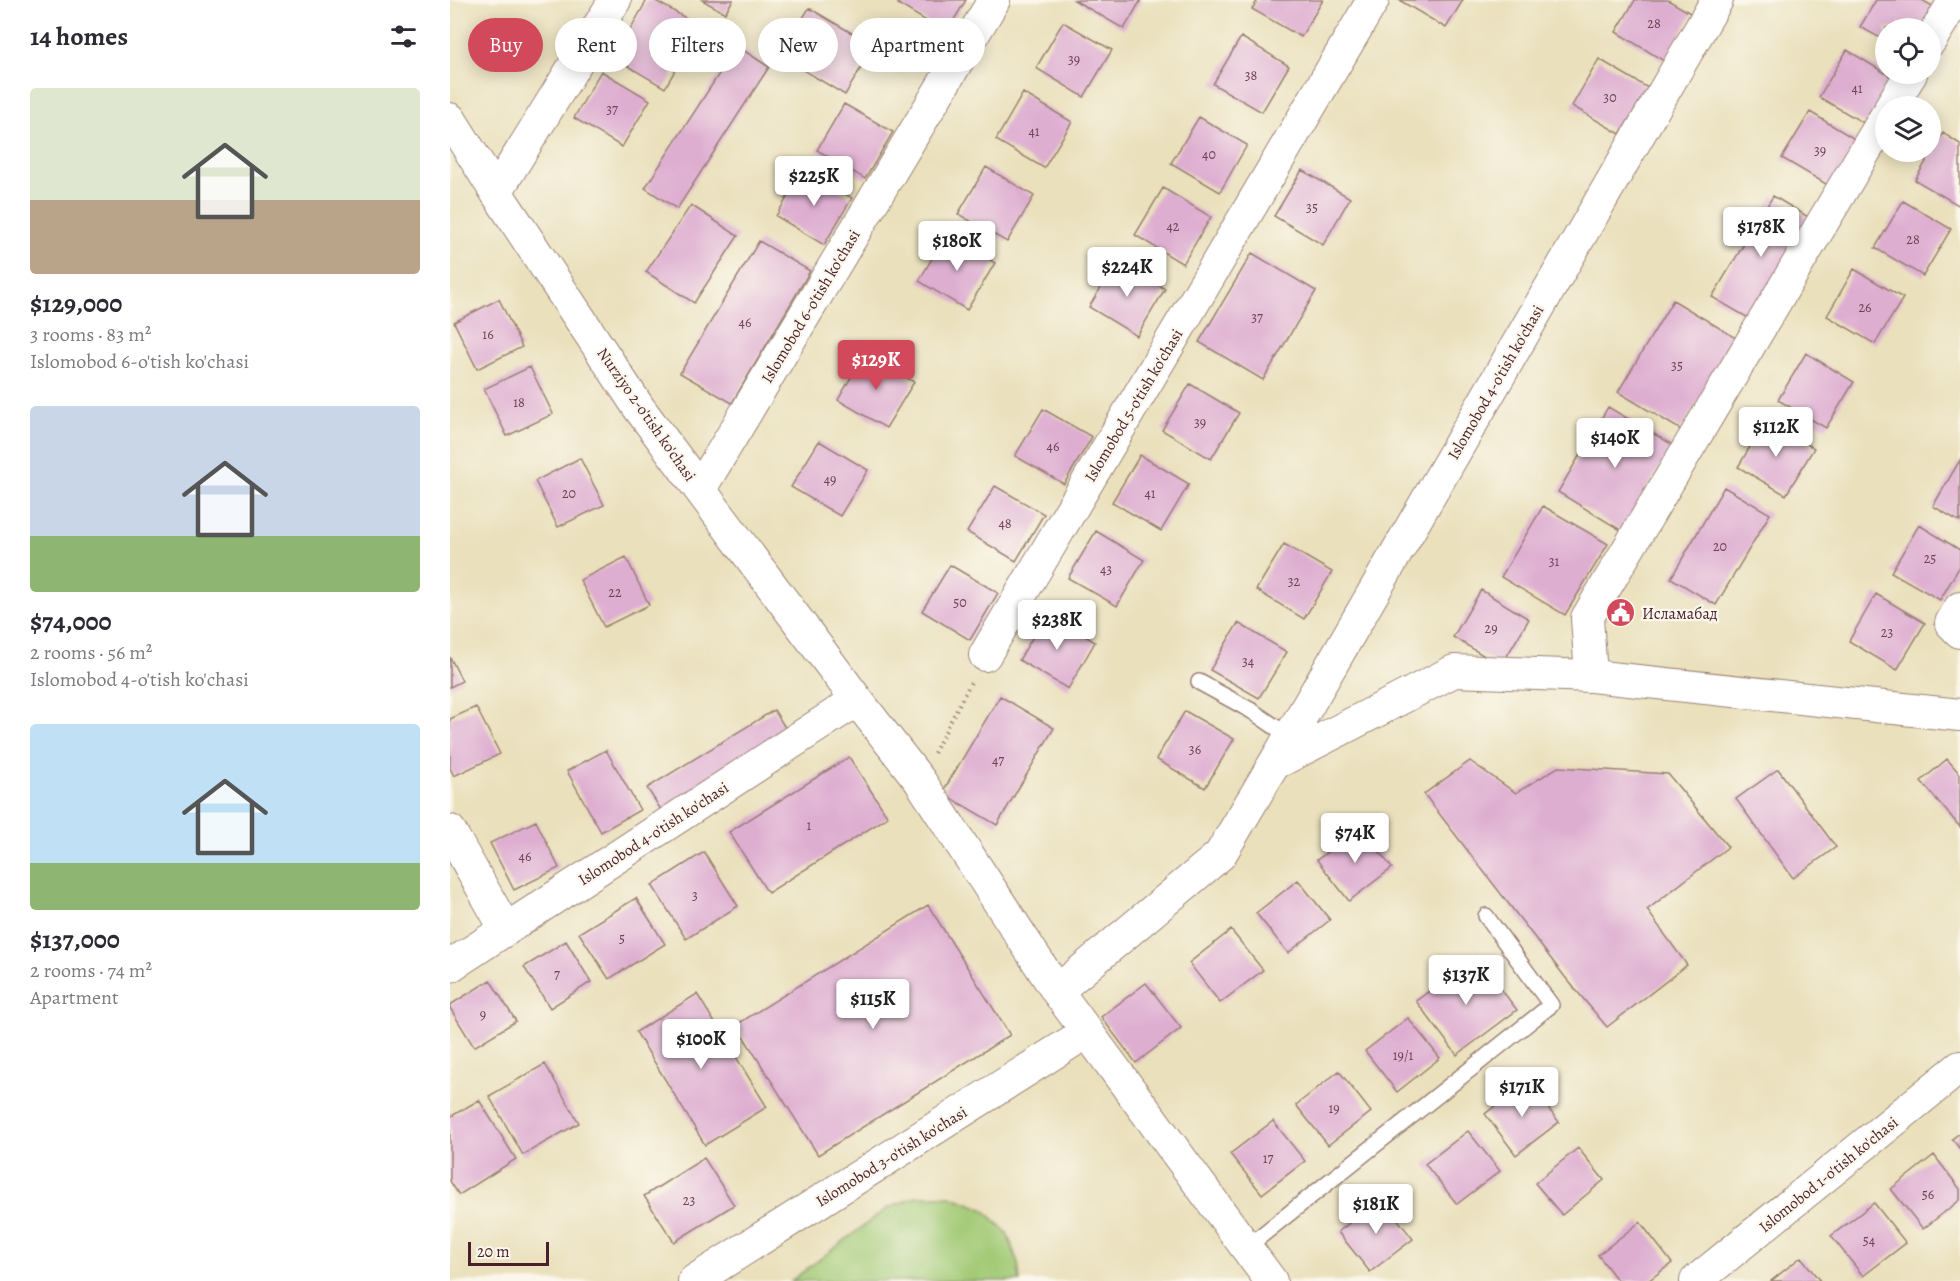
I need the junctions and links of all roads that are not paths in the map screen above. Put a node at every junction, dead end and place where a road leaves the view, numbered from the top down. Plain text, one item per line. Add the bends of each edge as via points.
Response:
1 (615, 0) edge
2 (994, 0) edge
3 (1373, 0) edge
4 (1717, 0) edge
5 (1954, 0) edge
6 (1941, 22) edge
7 (450, 119) edge
8 (1875, 134) edge
9 (496, 192) junction
10 (700, 489) junction
11 (1960, 608) edge
12 (1960, 632) edge
13 (985, 655) road end
14 (1591, 676) junction
15 (1199, 682) dead end
16 (857, 700) junction
17 (1960, 715) edge
18 (1290, 737) junction
19 (1274, 764) junction
20 (450, 831) edge
21 (1486, 916) dead end
22 (506, 930) junction
23 (450, 966) edge
24 (1057, 992) junction
25 (1087, 1032) junction
26 (1960, 1067) edge
27 (1247, 1247) junction
28 (694, 1281) edge
29 (1271, 1281) edge
30 (1696, 1281) edge

1 - 9 street
2 - 10 street, Islomobod 6-o'tish ko'chasi
3 - 13 street, Islomobod 5-o'tish ko'chasi
4 - 18 street, Islomobod 4-o'tish ko'chasi
5 - 6 street
7 - 9 street, Nurziyo 2-o'tish ko'chasi
8 - 14 street via 1587,618
9 - 10 street, Nurziyo 2-o'tish ko'chasi via 639,408
10 - 16 street, Nurziyo 2-o'tish ko'chasi
11 - 12 street via 1951,622
14 - 17 street
14 - 19 street via 1454,672
15 - 18 lane
16 - 22 street, Islomobod 4-o'tish ko'chasi
16 - 24 street, Nurziyo 2-o'tish ko'chasi via 920,781
18 - 19 street, Islomobod 4-o'tish ko'chasi
19 - 24 street, Islomobod 4-o'tish ko'chasi via 1220,855
20 - 22 street
21 - 27 lane via 1551,1005
22 - 23 street, Islomobod 4-o'tish ko'chasi
24 - 25 street, Nurziyo 2-o'tish ko'chasi
25 - 27 street, Nurziyo 2-o'tish ko'chasi
25 - 28 street, Islomobod 3-o'tish ko'chasi
26 - 30 street, Islomobod 1-o'tish ko'chasi
27 - 29 street, Nurziyo 2-o'tish ko'chasi

